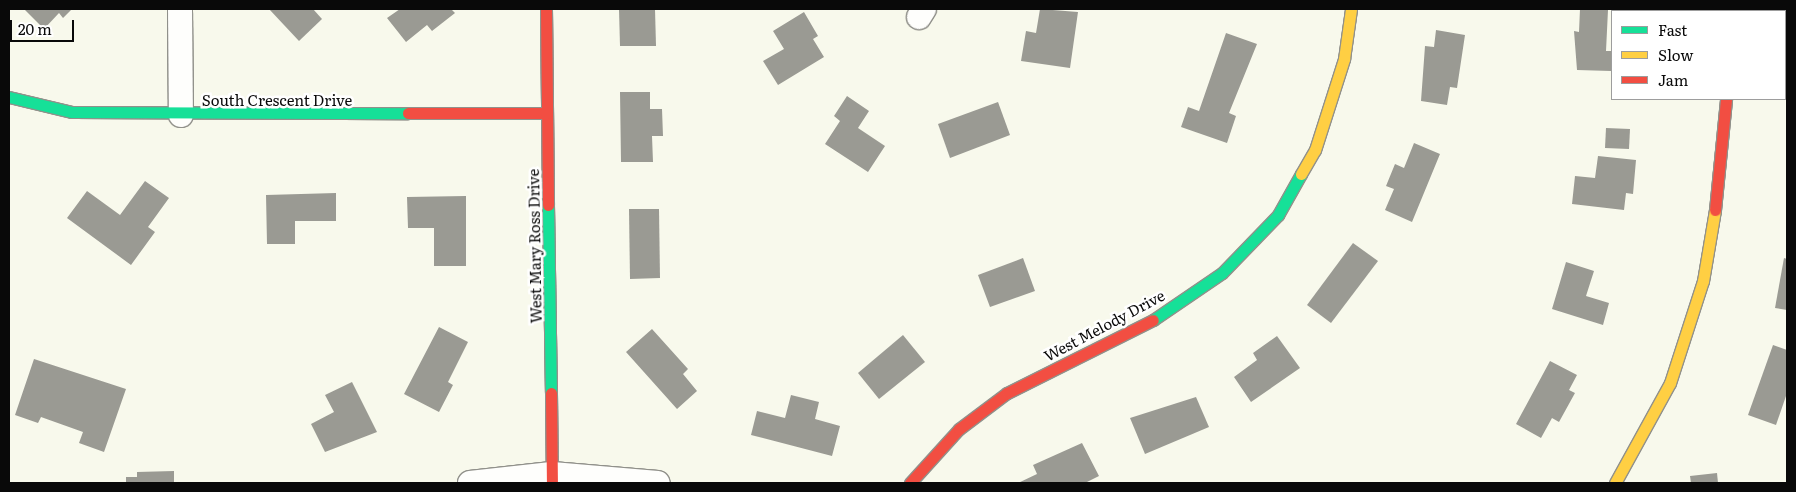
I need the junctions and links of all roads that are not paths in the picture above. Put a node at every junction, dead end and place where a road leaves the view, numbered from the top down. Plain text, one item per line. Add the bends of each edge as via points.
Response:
1 (180, 9) edge
2 (546, 9) edge
3 (1351, 9) edge
4 (9, 97) edge
5 (1726, 100) edge
6 (547, 113) junction
7 (181, 114) junction
8 (552, 478) edge
9 (470, 483) edge
10 (658, 483) edge
11 (910, 483) edge
12 (1615, 483) edge

1 - 7 street
2 - 6 street, West Mary Ross Drive
3 - 11 street, West Melody Drive via 1344,59 1315,150 1278,215 1222,273 1153,320 1007,393 959,429
4 - 7 street, South Crescent Drive via 72,112
5 - 12 street via 1722,172 1703,281 1670,383
6 - 7 street, South Crescent Drive
6 - 8 street, West Mary Ross Drive
8 - 9 street
8 - 10 street

